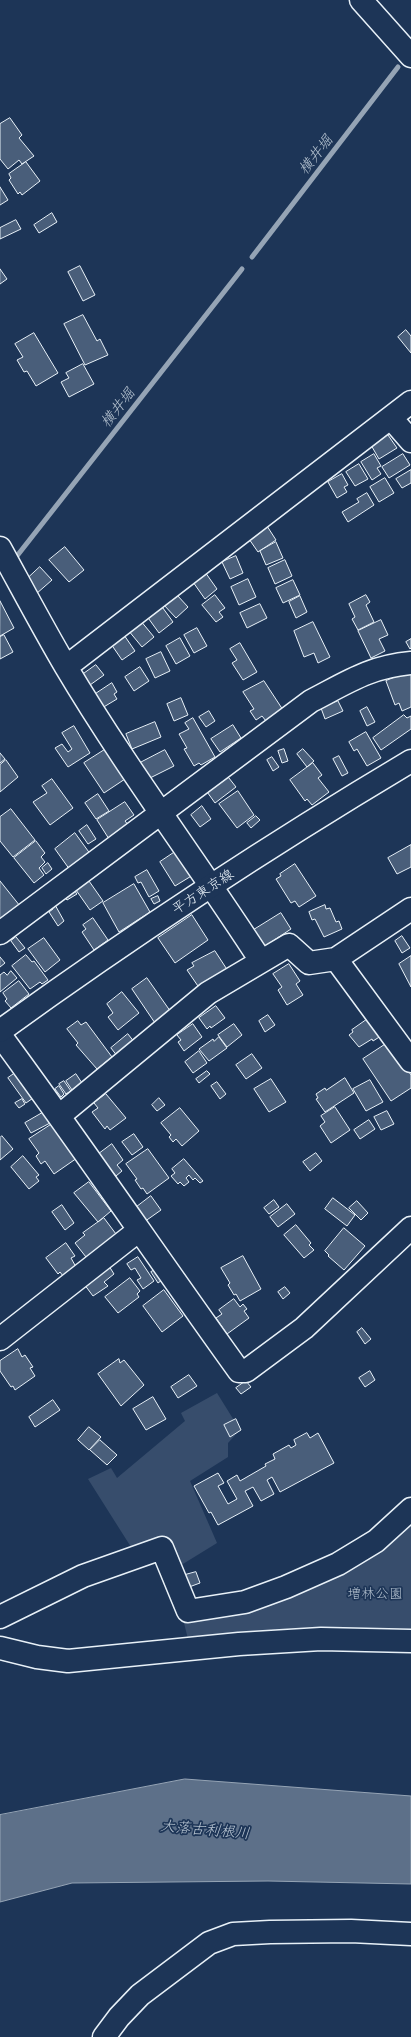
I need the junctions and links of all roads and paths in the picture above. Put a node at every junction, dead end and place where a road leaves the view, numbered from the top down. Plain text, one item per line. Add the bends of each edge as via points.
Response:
1 (362, 0) edge
2 (411, 56) edge
3 (411, 402) edge
4 (391, 418) junction
5 (411, 441) edge
6 (0, 548) edge
7 (411, 663) edge
8 (66, 667) junction
9 (411, 761) edge
10 (160, 812) junction
11 (212, 886) junction
12 (411, 909) edge
13 (0, 932) edge
14 (336, 959) junction
15 (261, 961) junction
16 (0, 1031) edge
17 (0, 1035) edge
18 (411, 1061) edge
19 (59, 1116) junction
20 (411, 1228) edge
21 (138, 1231) junction
22 (0, 1339) edge
23 (411, 1509) edge
24 (0, 1617) edge
25 (411, 1640) edge
26 (0, 1648) edge
27 (411, 1934) edge
28 (104, 2037) edge

1 - 2 street
3 - 4 street
4 - 5 street
4 - 8 street
6 - 8 street
7 - 10 street via 388,665 366,672 311,701
8 - 10 street
9 - 11 street, 平方東京線
10 - 11 street
10 - 13 street
11 - 15 street
11 - 16 street, 平方東京線 via 65,984
12 - 14 street
14 - 15 street via 309,963 289,945
14 - 18 street
15 - 19 street via 208,993
17 - 19 street
19 - 21 street
20 - 21 street via 304,1328 246,1371 239,1371
21 - 22 street
23 - 24 street via 376,1541 338,1564 245,1602 188,1611 162,1548 83,1576
25 - 26 street via 335,1639 239,1644 68,1661
27 - 28 street via 351,1931 233,1934 209,1943 140,1995

